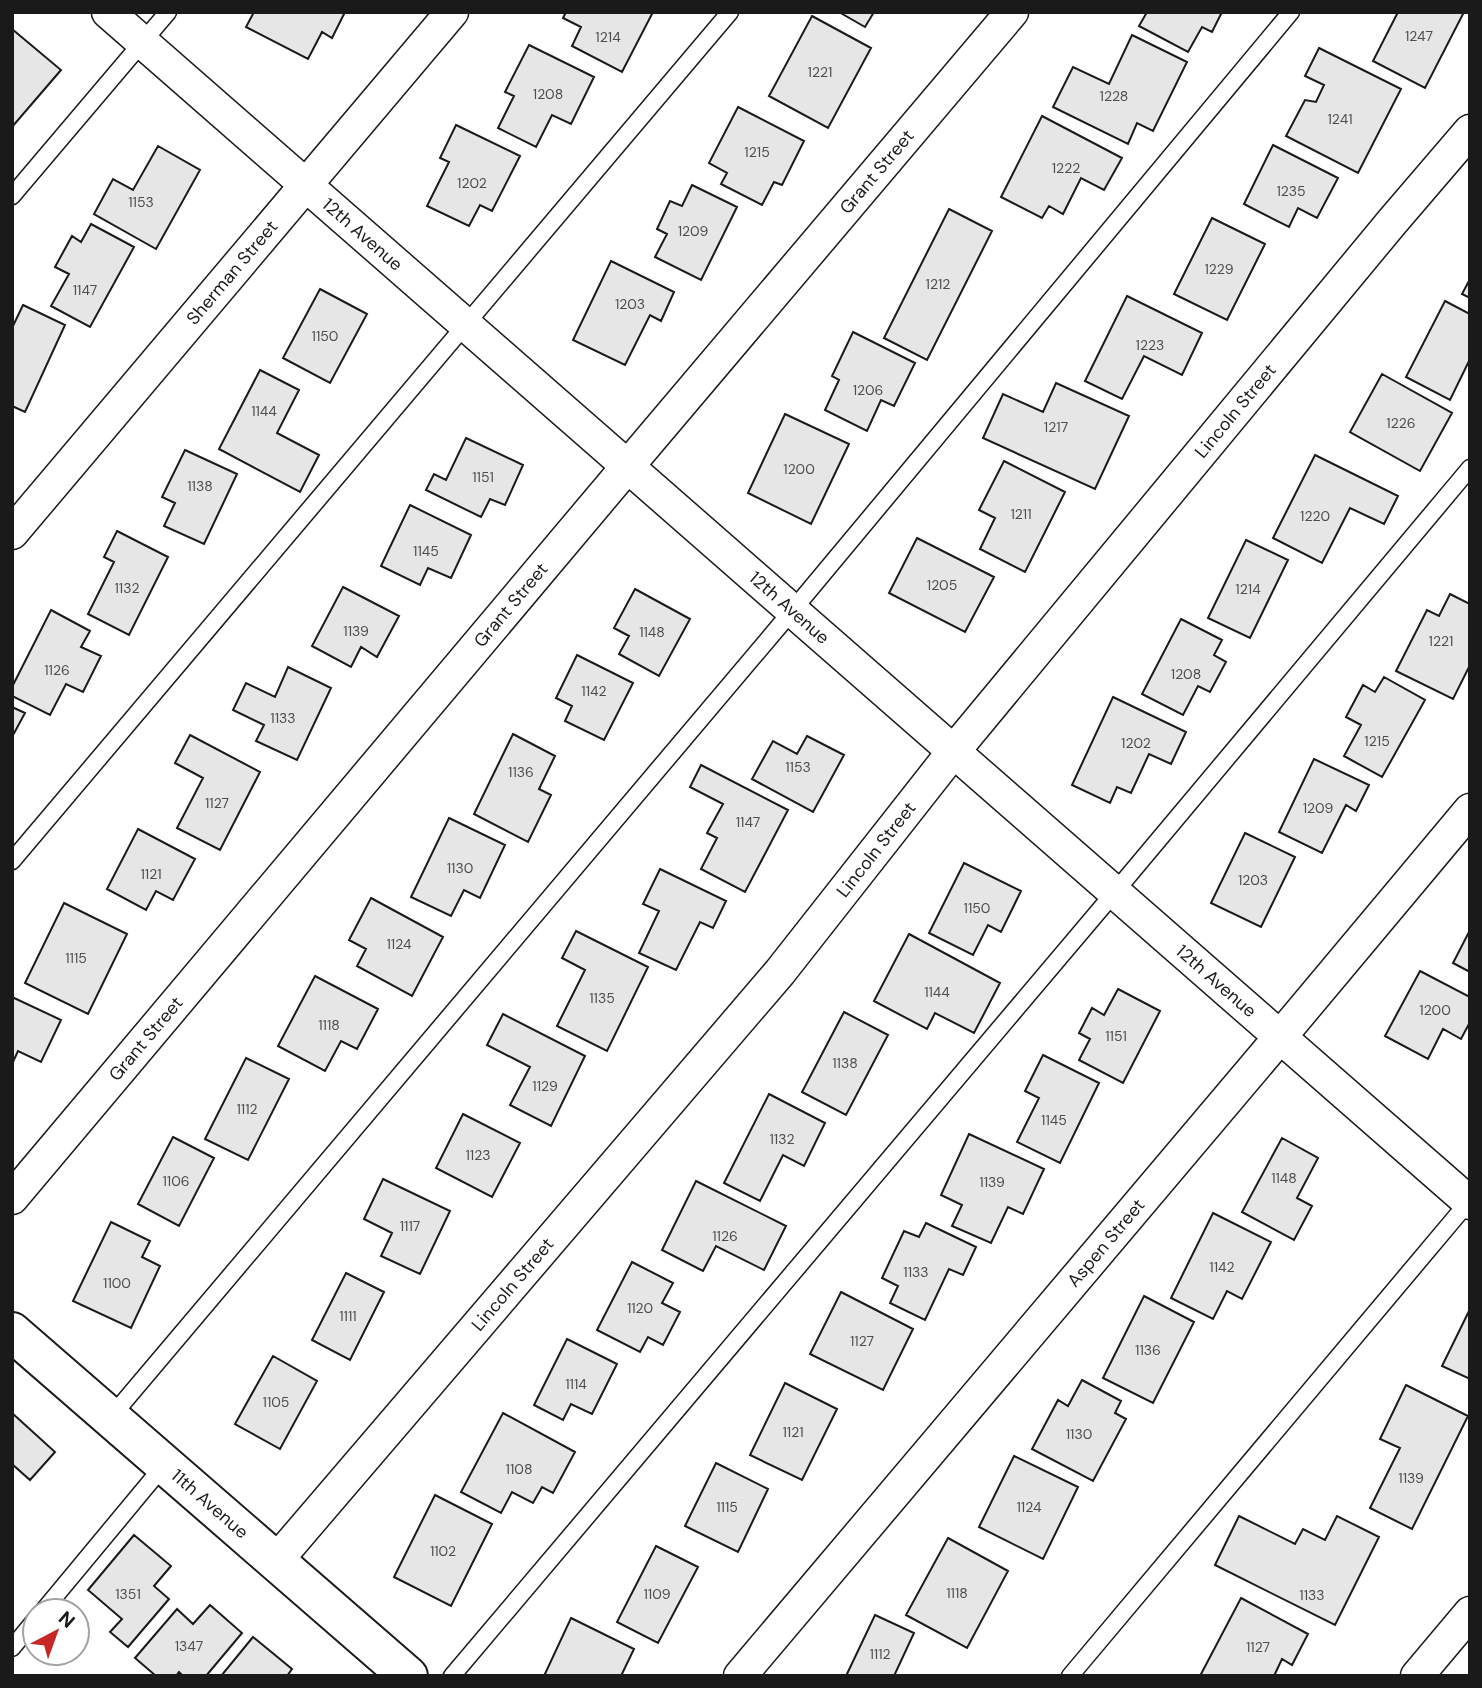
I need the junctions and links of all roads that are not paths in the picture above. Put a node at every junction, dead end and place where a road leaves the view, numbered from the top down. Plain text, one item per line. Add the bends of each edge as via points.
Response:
1 (108, 12) edge
2 (168, 12) edge
3 (452, 12) edge
4 (730, 12) edge
5 (1012, 12) edge
6 (1292, 12) edge
7 (142, 42) junction
8 (1470, 131) edge
9 (305, 185) junction
10 (12, 196) edge
11 (466, 326) junction
12 (627, 467) junction
13 (1470, 468) edge
14 (12, 533) edge
15 (792, 611) junction
16 (953, 752) junction
17 (1470, 810) edge
18 (12, 862) edge
19 (1114, 893) junction
20 (1280, 1037) junction
21 (12, 1198) edge
22 (1469, 1202) edge
23 (12, 1332) edge
24 (110, 1418) junction
25 (164, 1464) junction
26 (276, 1561) junction
27 (55, 1597) edge
28 (1470, 1613) edge
29 (408, 1676) edge
30 (452, 1676) edge
31 (740, 1676) edge
32 (1070, 1676) edge
33 (1417, 1676) edge

1 - 7 street, 12th Avenue
2 - 7 lane
3 - 9 street, Sherman Street
4 - 11 lane
5 - 12 street, Grant Street
6 - 15 lane
7 - 9 street, 12th Avenue
7 - 10 lane
8 - 16 street, Lincoln Street
9 - 11 street, 12th Avenue
9 - 14 street, Sherman Street
11 - 12 street, 12th Avenue
11 - 18 lane
12 - 15 street, 12th Avenue
12 - 21 street, Grant Street
13 - 19 lane
15 - 16 street, 12th Avenue
15 - 24 lane
16 - 19 street, 12th Avenue
16 - 26 street, Lincoln Street via 780,972
17 - 20 street, Aspen Street
19 - 20 street, 12th Avenue
19 - 30 lane
20 - 22 street, 12th Avenue
20 - 31 street, Aspen Street
22 - 32 lane
23 - 24 street, 11th Avenue
24 - 25 street, 11th Avenue
25 - 26 street, 11th Avenue
25 - 27 lane
26 - 29 street, 11th Avenue
28 - 33 street

